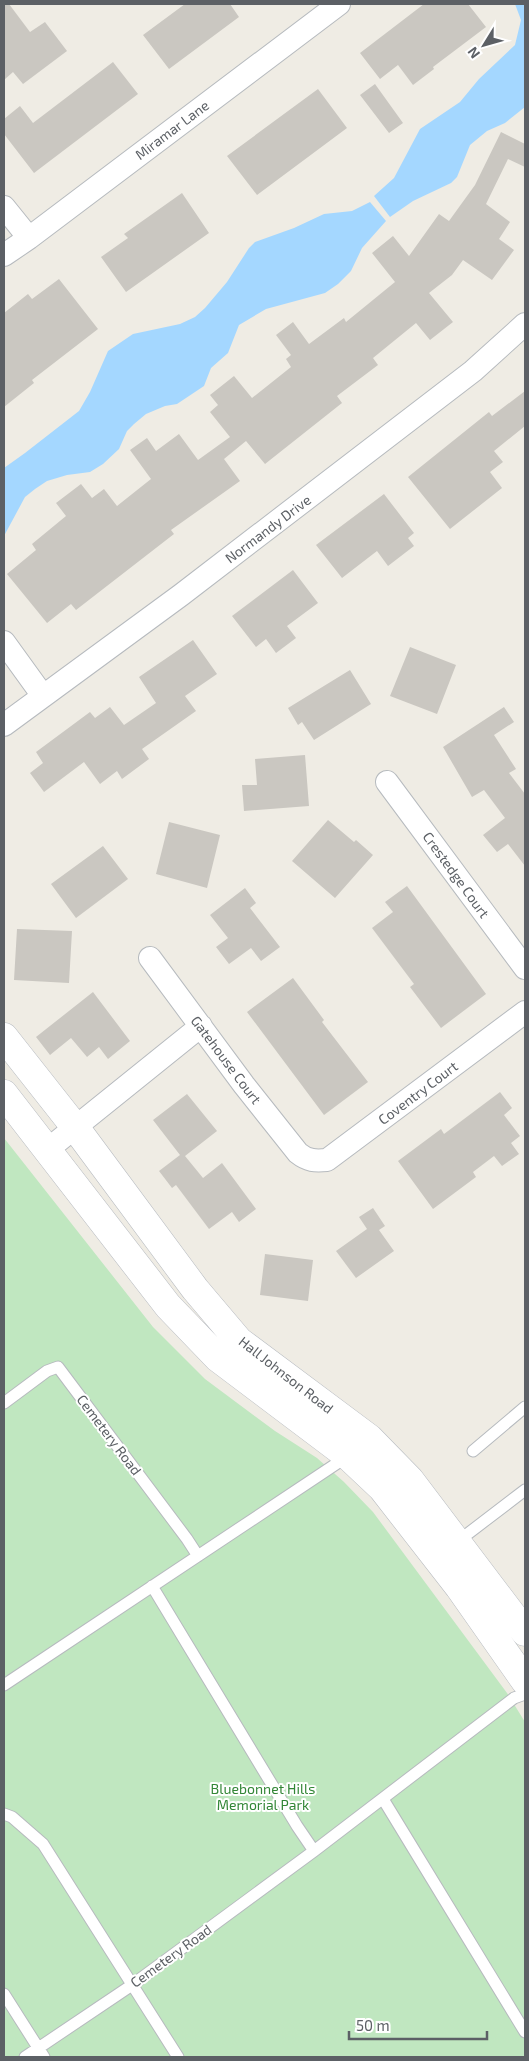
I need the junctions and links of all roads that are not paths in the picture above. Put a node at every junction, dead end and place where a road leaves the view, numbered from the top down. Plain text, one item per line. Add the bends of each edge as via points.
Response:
1 (328, 7) edge
2 (4, 207) edge
3 (28, 238) junction
4 (4, 255) edge
5 (525, 324) edge
6 (4, 642) edge
7 (43, 696) junction
8 (4, 725) edge
9 (387, 782) dead end
10 (150, 958) dead end
11 (525, 968) edge
12 (525, 1012) edge
13 (201, 1026) junction
14 (4, 1037) edge
15 (4, 1094) edge
16 (75, 1127) junction
17 (47, 1150) junction
18 (306, 1159) joint
19 (4, 1402) edge
20 (525, 1407) edge
21 (358, 1447) junction
22 (474, 1452) dead end
23 (525, 1490) edge
24 (457, 1542) junction
25 (198, 1556) junction
26 (152, 1586) junction
27 (525, 1632) edge
28 (525, 1681) edge
29 (4, 1685) edge
30 (525, 1694) edge
31 (383, 1800) junction
32 (4, 1814) edge
33 (314, 1852) junction
34 (132, 1985) junction
35 (4, 1994) edge
36 (525, 2032) edge
37 (41, 2053) edge
38 (25, 2057) edge
39 (178, 2057) edge

1 - 3 street, Miramar Lane
2 - 3 street
3 - 4 street, Miramar Lane
5 - 7 street, Normandy Drive via 474,371
6 - 7 street
7 - 8 street, Normandy Drive
9 - 11 street, Crestedge Court
10 - 13 street, Gatehouse Court
12 - 18 street, Coventry Court via 327,1160
13 - 16 street
13 - 18 street, Gatehouse Court via 244,1085
14 - 16 main road, Hall Johnson Road
15 - 17 main road, Hall Johnson Road
16 - 17 street
16 - 21 main road, Hall Johnson Road via 195,1289 239,1341
17 - 21 main road, Hall Johnson Road via 168,1306 218,1358
19 - 25 lane, Cemetery Road via 47,1371 58,1367
20 - 22 lane
21 - 24 main road, Hall Johnson Road via 410,1480
21 - 25 lane
21 - 28 main road, Hall Johnson Road via 382,1488
23 - 24 lane
24 - 27 main road, Hall Johnson Road
25 - 26 lane
26 - 29 lane
26 - 33 lane
30 - 31 lane, Cemetery Road via 514,1698
31 - 33 lane, Cemetery Road
31 - 36 lane
32 - 34 lane via 43,1844
33 - 34 lane, Cemetery Road
34 - 37 lane, Cemetery Road
34 - 39 lane
35 - 37 lane
37 - 38 lane, Cemetery Road

